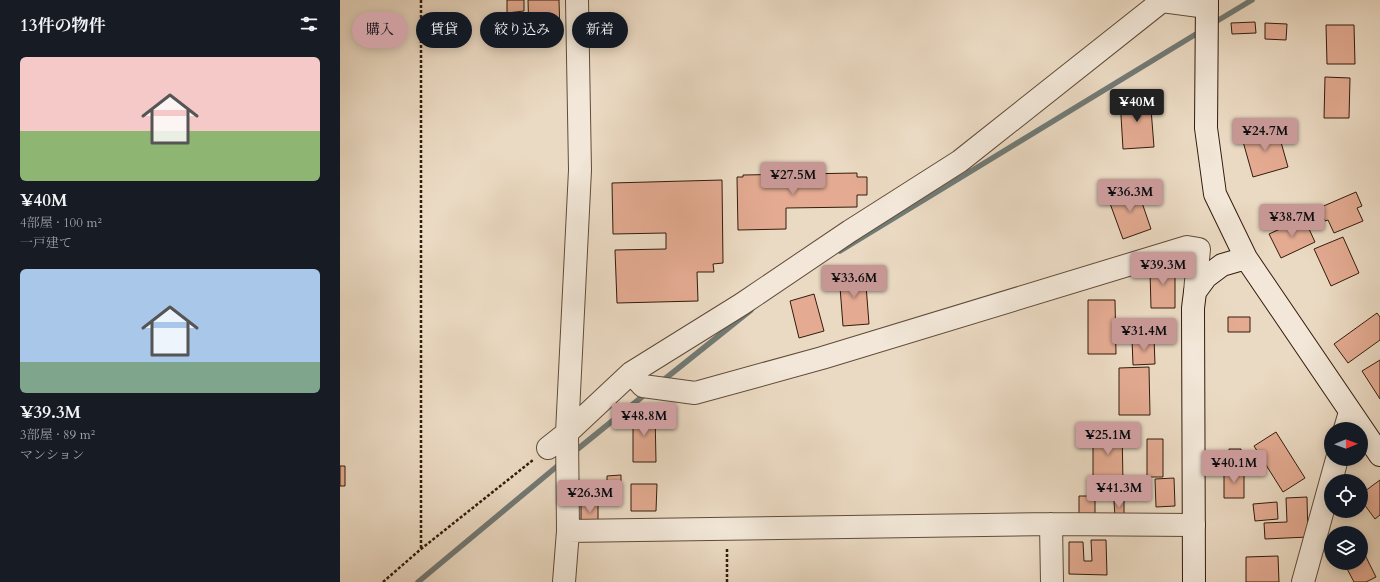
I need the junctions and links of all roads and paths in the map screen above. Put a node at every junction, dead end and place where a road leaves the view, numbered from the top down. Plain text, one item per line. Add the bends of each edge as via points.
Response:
1 (420, 0) edge
2 (577, 0) edge
3 (1207, 3) edge
4 (1246, 258) junction
5 (1195, 292) junction
6 (631, 373) junction
7 (1348, 420) edge
8 (567, 434) junction
9 (548, 448) joint
10 (1380, 455) edge
11 (1335, 466) edge
12 (1051, 524) junction
13 (1194, 525) junction
14 (727, 529) junction
15 (568, 532) junction
16 (421, 548) junction
17 (383, 582) edge
18 (564, 582) edge
19 (727, 582) edge
20 (1052, 582) edge
21 (1194, 582) edge
22 (1303, 582) edge

1 - 16 path
2 - 8 street via 580,170
3 - 4 street via 1206,128 1215,194
3 - 6 street via 1162,1 960,161 742,304
4 - 5 street via 1222,265 1206,277
4 - 7 street
5 - 6 street via 1199,249 1187,248 822,358 696,393 643,386
5 - 13 street
6 - 8 street
7 - 10 street
8 - 9 street
8 - 15 street
9 - 16 path
11 - 22 street
12 - 13 street
12 - 14 street
12 - 20 street
13 - 21 street
14 - 15 street
14 - 19 path
15 - 18 street
16 - 17 path

